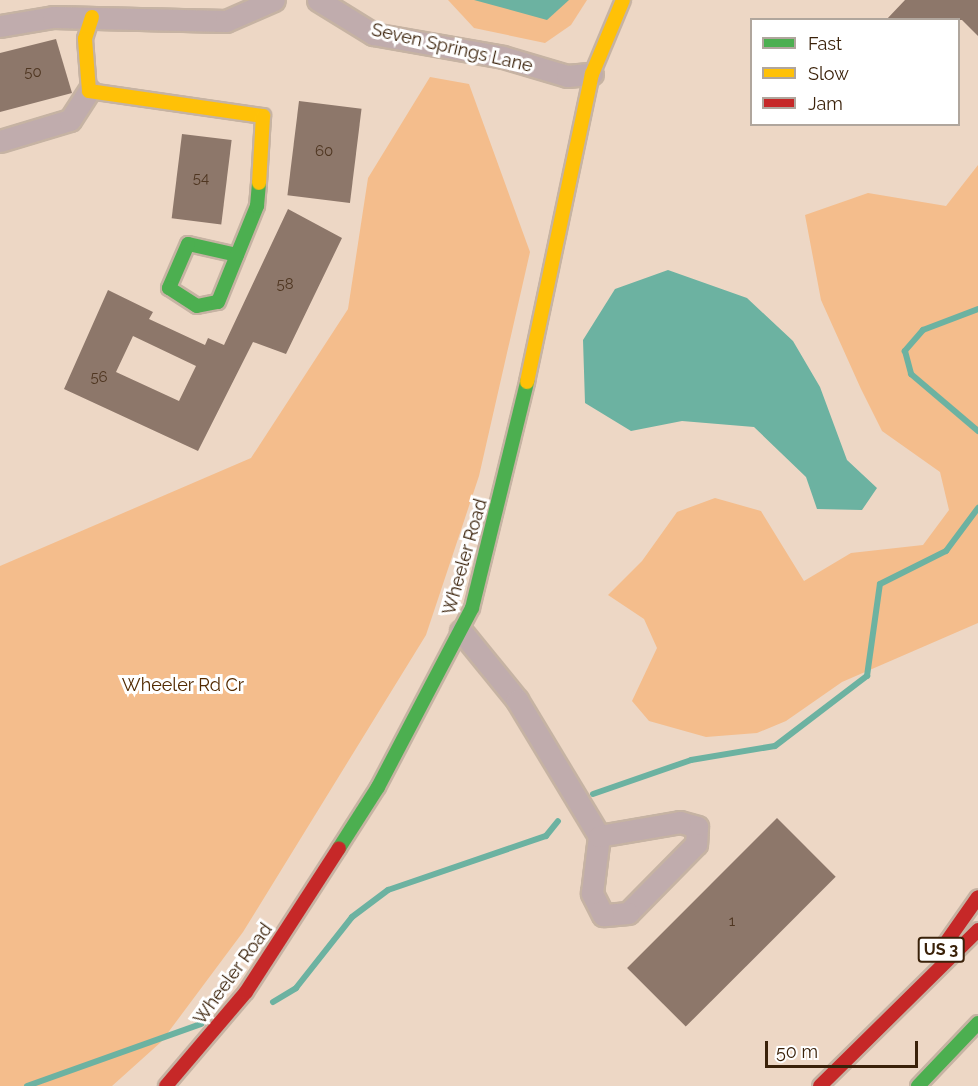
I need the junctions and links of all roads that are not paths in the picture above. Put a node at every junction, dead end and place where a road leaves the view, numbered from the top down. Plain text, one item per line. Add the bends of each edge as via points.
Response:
1 (274, 0) edge
2 (318, 0) edge
3 (623, 0) edge
4 (92, 17) junction
5 (0, 26) edge
6 (592, 74) junction
7 (88, 91) junction
8 (0, 141) edge
9 (237, 255) junction
10 (461, 631) junction
11 (599, 836) junction
12 (978, 897) edge
13 (978, 930) edge
14 (905, 1003) junction
15 (978, 1023) edge
16 (166, 1086) edge
17 (820, 1086) edge
18 (918, 1086) edge

1 - 4 street via 226,21
2 - 6 street, Seven Springs Lane via 373,34 503,57 567,76
3 - 6 main road, Wheeler Road
4 - 5 street
4 - 7 main road via 85,39
6 - 10 main road, Wheeler Road via 507,476
7 - 8 street via 70,120
7 - 9 main road via 263,116 257,206
9 - 9 main road via 218,302 210,308 169,288 188,244
10 - 11 street via 517,700
10 - 16 main road, Wheeler Road via 378,788 299,911 246,992
11 - 11 street via 592,893 603,915 628,913 696,844 697,827 680,822
12 - 14 main road, US 3
13 - 14 main road
14 - 17 main road
15 - 18 main road

